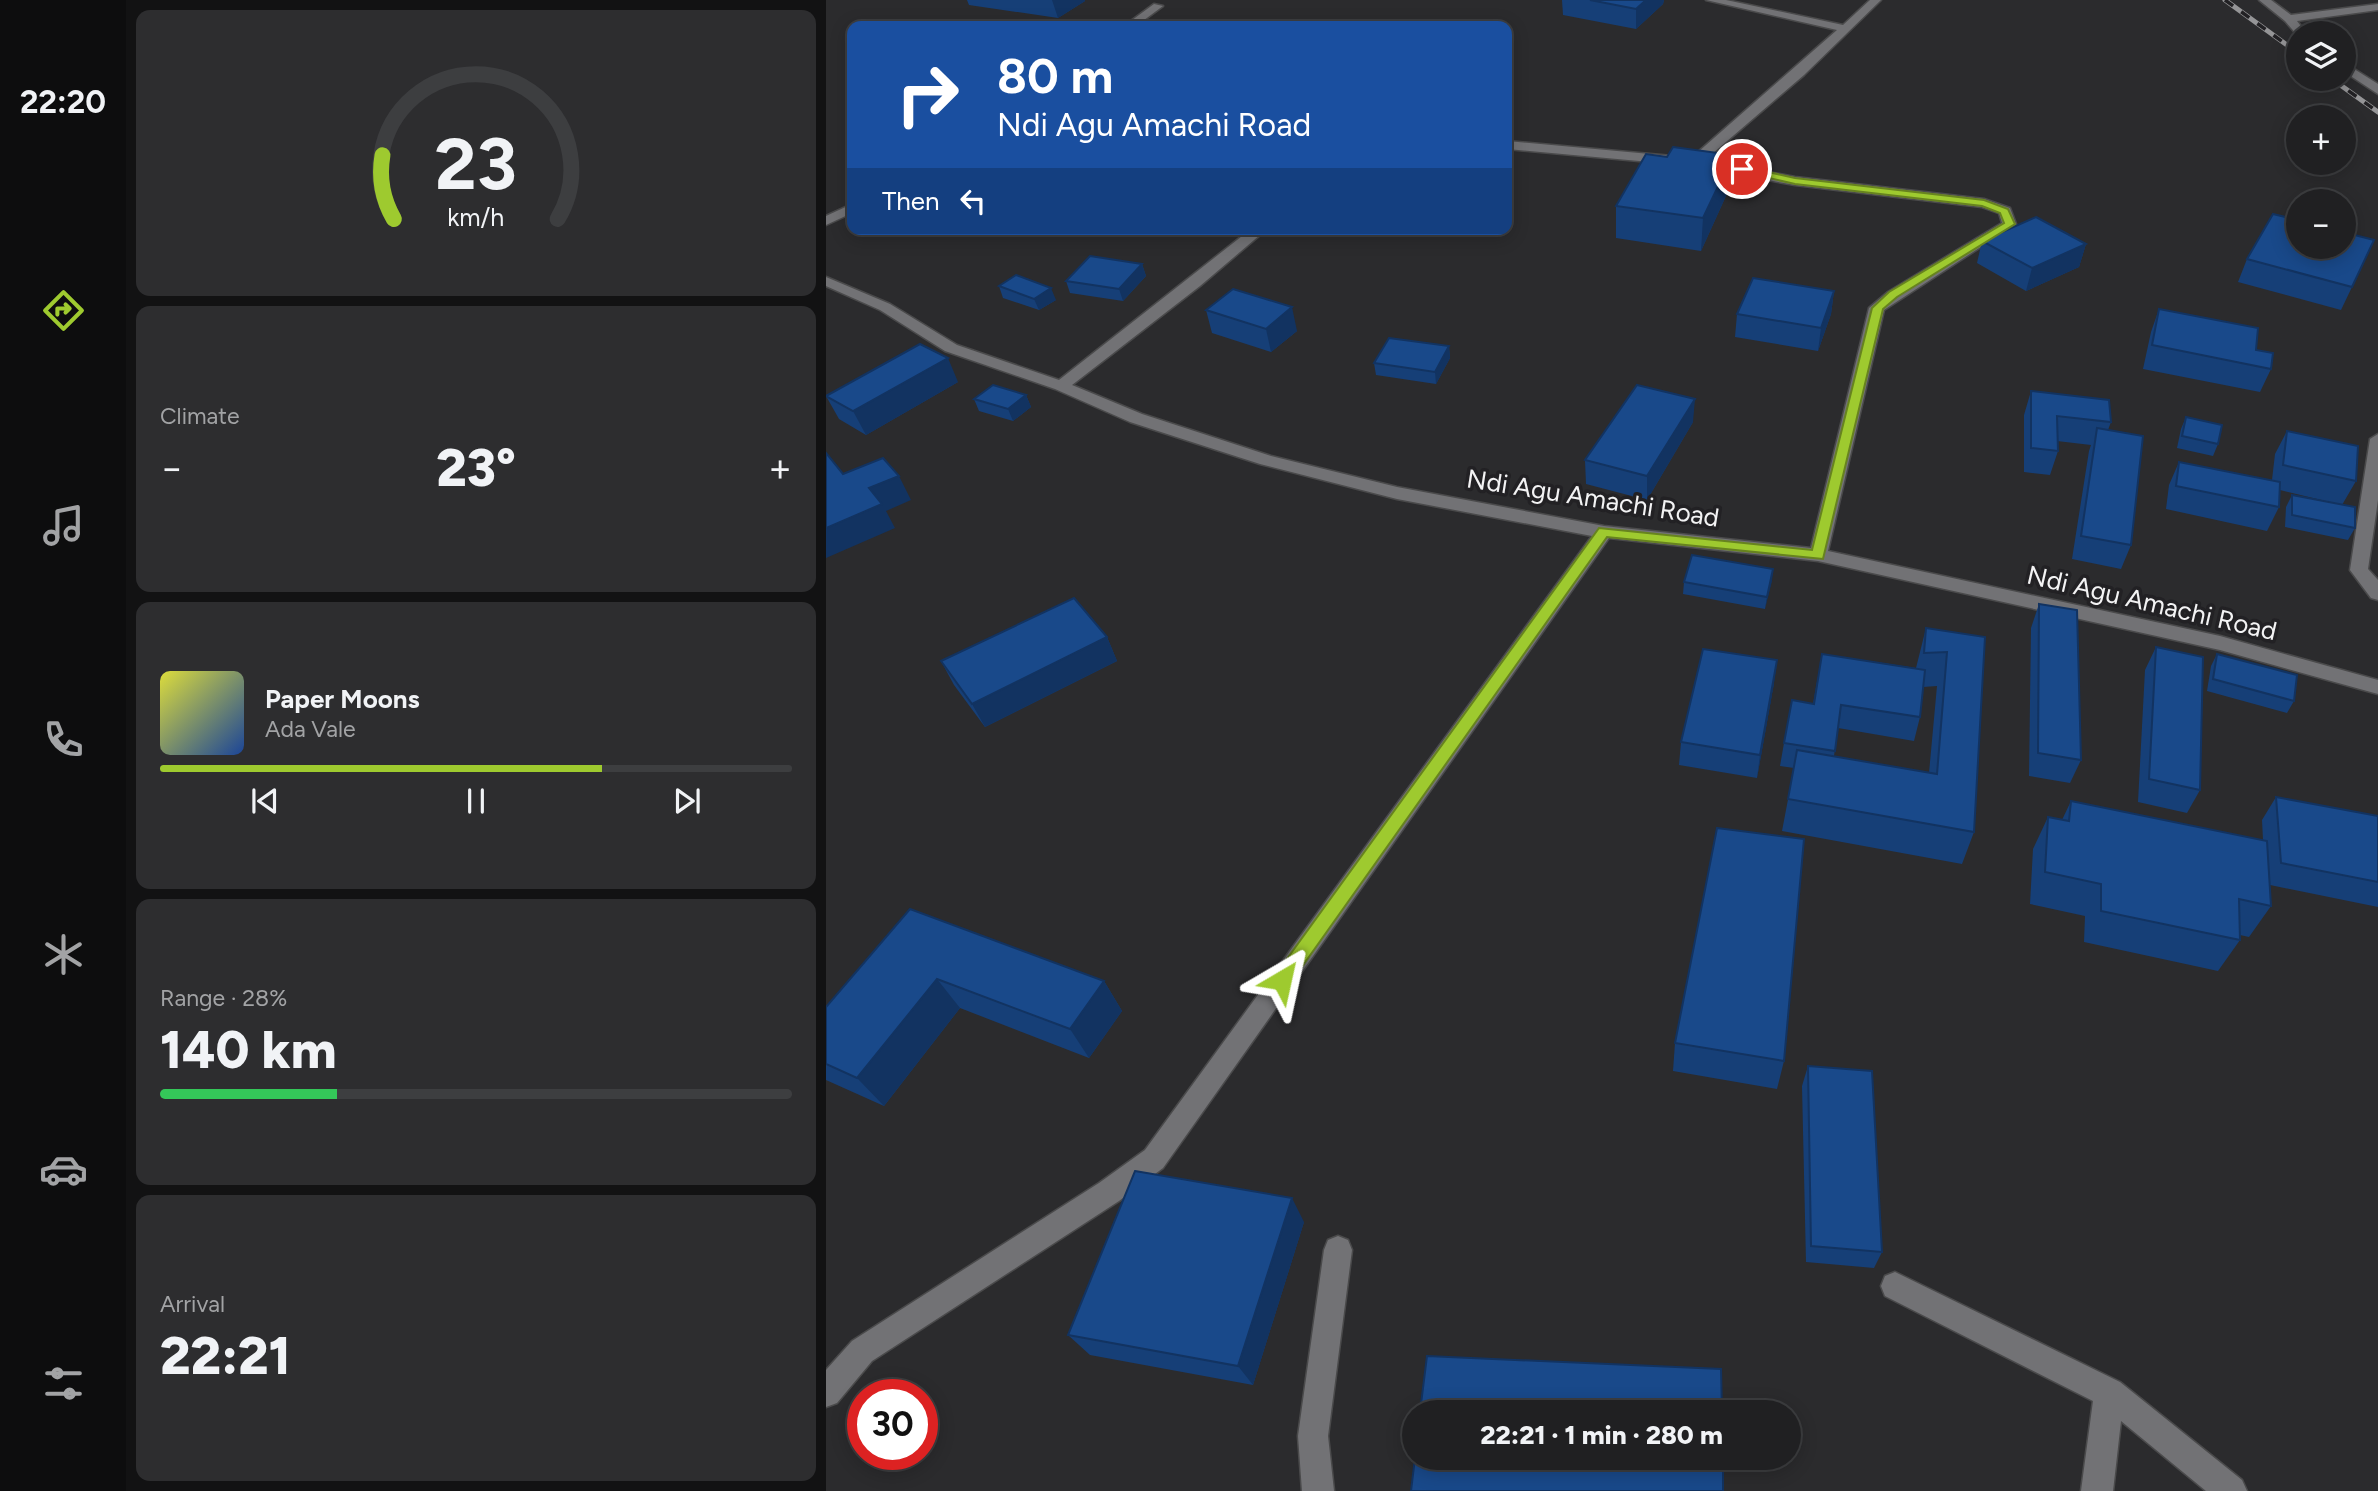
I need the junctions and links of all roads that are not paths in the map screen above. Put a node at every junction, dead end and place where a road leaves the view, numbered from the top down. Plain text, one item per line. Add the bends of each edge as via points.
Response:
1 (1711, 0) edge
2 (1876, 0) edge
3 (2264, 0) edge
4 (1158, 6) dead end
5 (2378, 7) edge
6 (2289, 19) joint
7 (1136, 21) edge
8 (1847, 29) junction
9 (2356, 74) edge
10 (2378, 90) edge
11 (1512, 145) edge
12 (1694, 163) junction
13 (847, 210) edge
14 (826, 221) edge
15 (1253, 235) edge
16 (826, 281) edge
17 (1062, 386) junction
18 (2378, 439) edge
19 (1604, 532) junction
20 (1818, 555) junction
21 (2378, 593) edge
22 (2378, 687) edge
23 (1338, 1251) dead end
24 (1895, 1286) dead end
25 (826, 1392) edge
26 (2109, 1393) junction
27 (1318, 1491) edge
28 (2097, 1491) edge
29 (2231, 1491) edge

1 - 8 street
2 - 8 street
3 - 6 street
4 - 7 street
5 - 6 street
8 - 12 street
9 - 10 street
11 - 12 street
12 - 20 street via 1795,181 1984,203 2005,211 2009,224 1878,308
13 - 14 street
15 - 17 street
16 - 17 street, Ndi Agu Amachi Road via 885,307 951,348
17 - 19 street, Ndi Agu Amachi Road via 1136,418 1266,460 1397,493
18 - 21 street via 2359,570
19 - 20 street, Ndi Agu Amachi Road
19 - 25 street via 1154,1159 862,1351
20 - 22 street, Ndi Agu Amachi Road via 2220,643
23 - 27 street via 1313,1436
24 - 26 street
26 - 28 street
26 - 29 street

